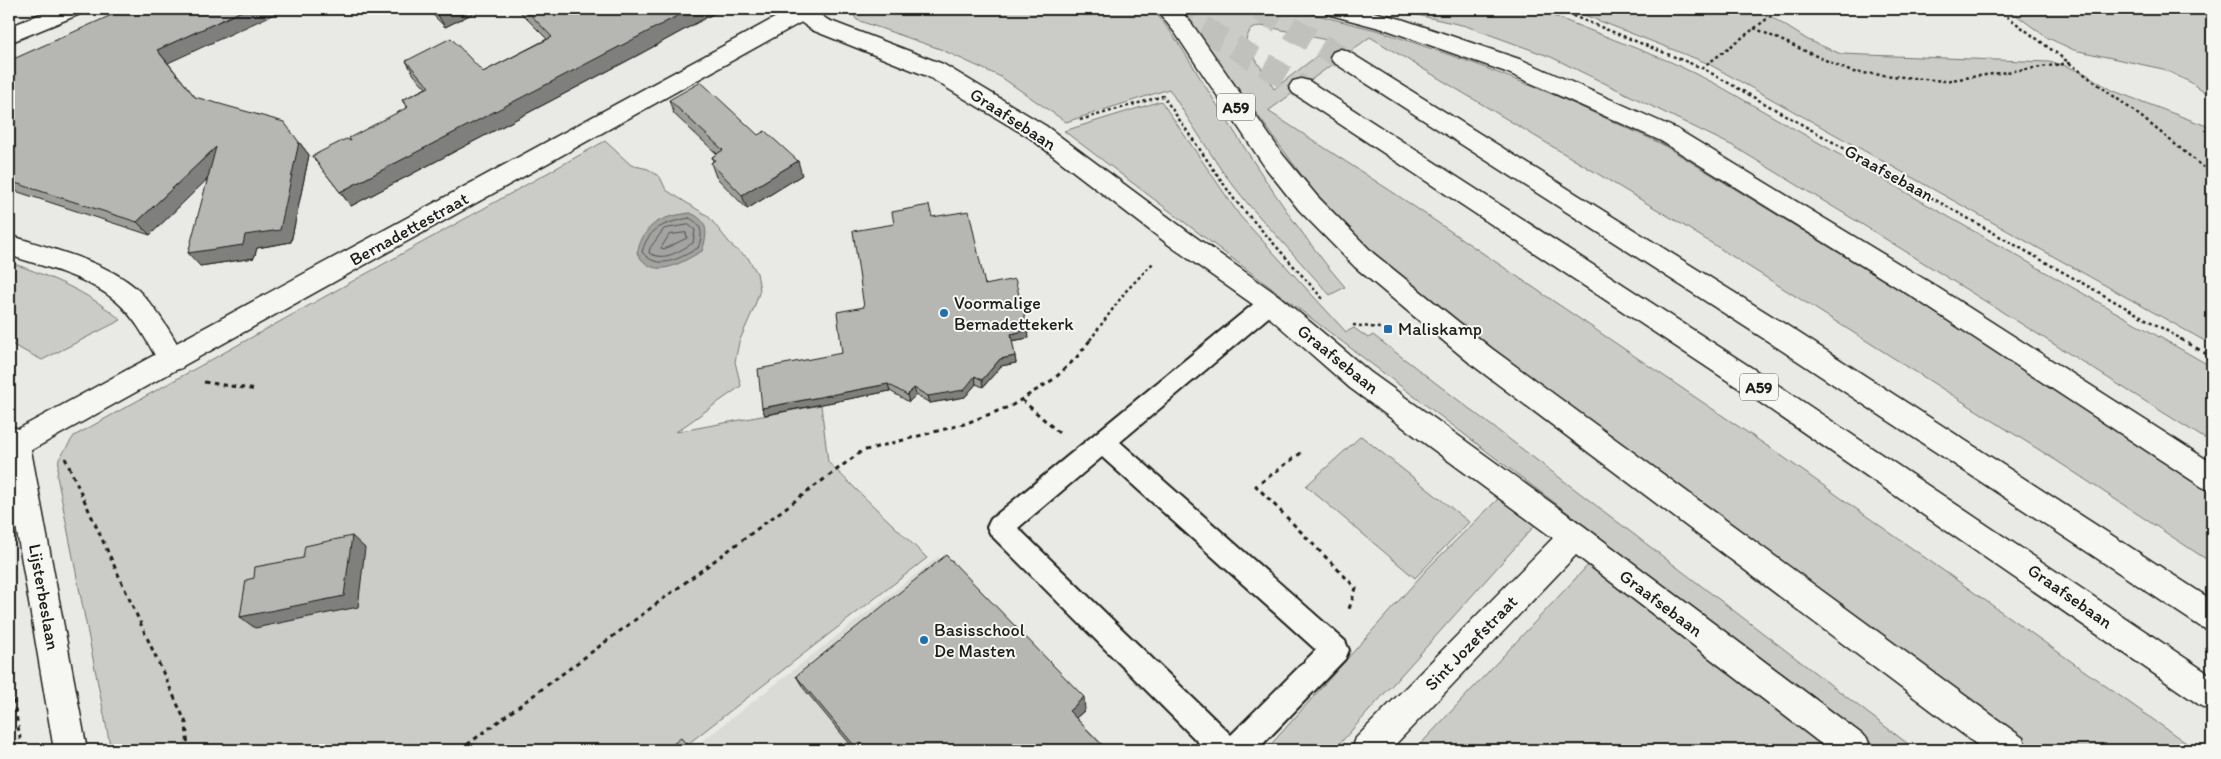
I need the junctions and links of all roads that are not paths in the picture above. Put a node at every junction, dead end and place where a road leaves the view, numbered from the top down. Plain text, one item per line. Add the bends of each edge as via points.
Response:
1 (72, 9) edge
2 (1167, 9) edge
3 (1335, 9) edge
4 (802, 10) edge
5 (9, 36) edge
6 (1341, 57) tunnel mouth
7 (1301, 87) tunnel mouth
8 (9, 246) edge
9 (1270, 303) junction
10 (172, 360) junction
11 (11, 444) edge
12 (1094, 449) junction
13 (2212, 478) edge
14 (1574, 536) junction
15 (2212, 617) edge
16 (2212, 695) edge
17 (71, 750) edge
18 (1226, 750) edge
19 (1237, 750) edge
20 (1368, 750) edge
21 (1855, 750) edge
22 (2011, 750) edge

1 - 5 main road
2 - 22 main road, A59 via 1274,161 1308,203 1364,260 1481,356
3 - 13 main road via 1393,24 1514,66 1669,136 1920,289
4 - 9 main road, Graafsebaan via 820,25 935,70 1038,132
4 - 10 main road, Bernadettestraat
6 - 15 main road via 2036,499
7 - 16 main road, Graafsebaan / A59 via 1998,546
8 - 10 main road via 96,277 125,294 156,333
9 - 12 lane
9 - 14 main road, Graafsebaan via 1360,380
10 - 11 main road, Bernadettestraat
11 - 17 main road, Lijsterbeslaan
12 - 18 lane via 1000,527
12 - 19 lane via 1335,650
14 - 20 main road, Sint Jozefstraat
14 - 21 main road, Graafsebaan

